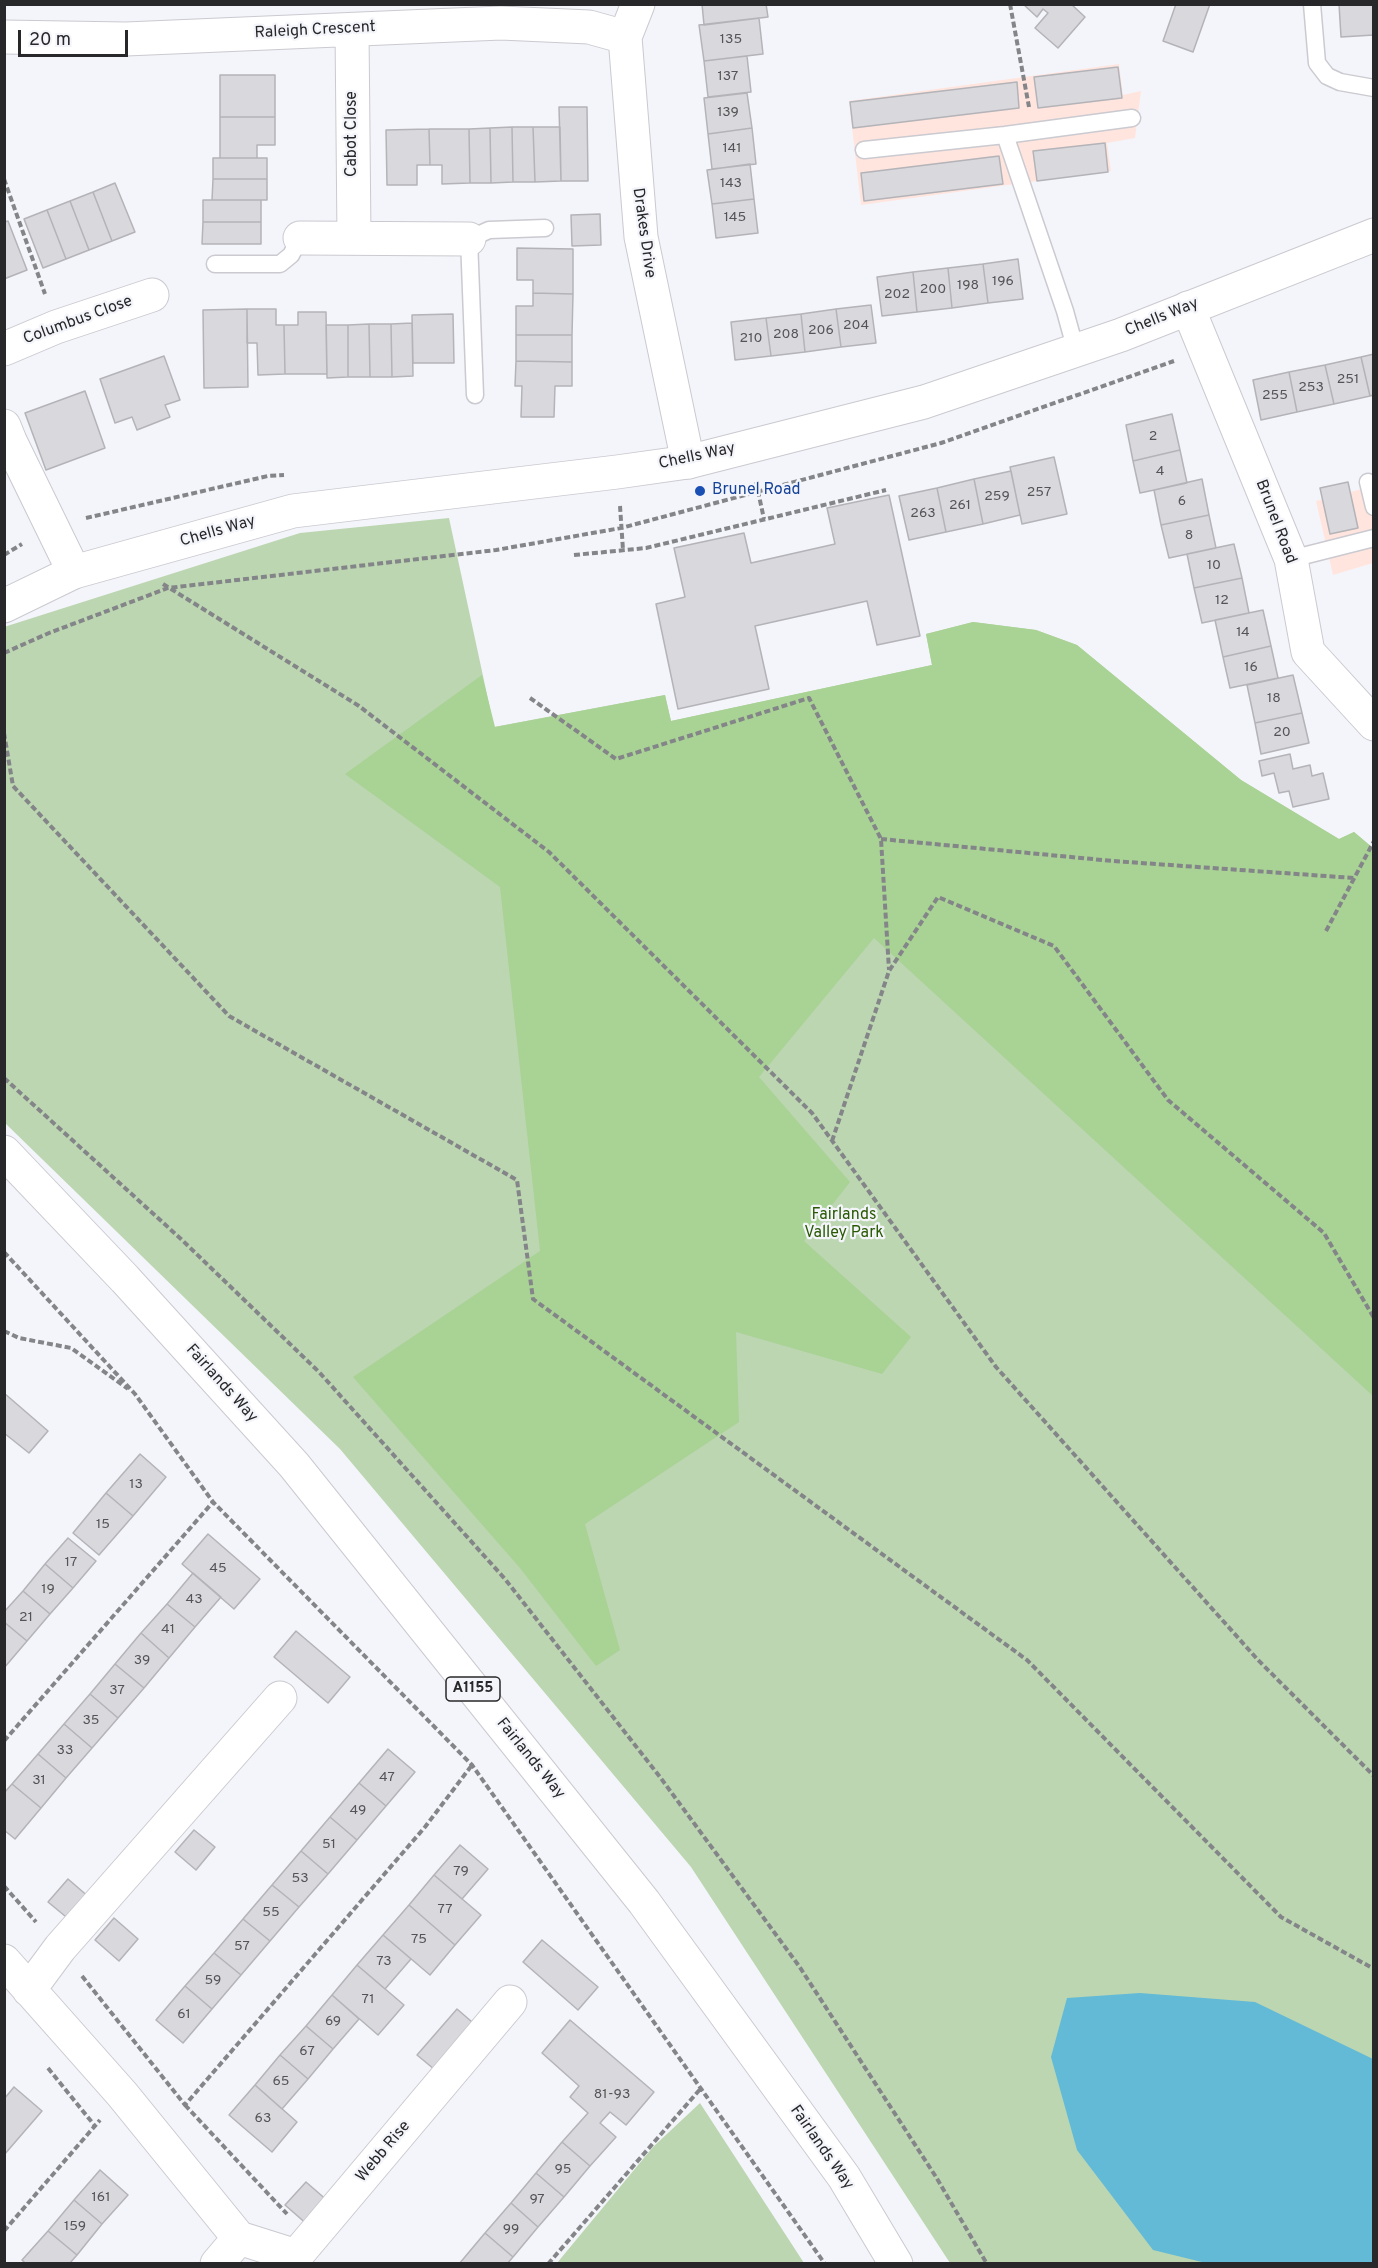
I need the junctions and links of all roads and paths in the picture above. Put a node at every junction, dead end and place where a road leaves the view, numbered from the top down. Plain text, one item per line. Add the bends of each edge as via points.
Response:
1 (638, 4) edge
2 (1010, 4) edge
3 (1312, 4) edge
4 (352, 30) junction
5 (4, 37) edge
6 (625, 37) junction
7 (1374, 88) edge
8 (1132, 118) dead end
9 (1033, 131) junction
10 (1005, 135) junction
11 (864, 150) dead end
12 (4, 179) edge
13 (545, 228) dead end
14 (1373, 236) edge
15 (300, 238) joint
16 (354, 238) junction
17 (469, 239) junction
18 (215, 264) dead end
19 (152, 295) dead end
20 (1188, 308) junction
21 (56, 327) junction
22 (4, 349) edge
23 (1076, 351) junction
24 (475, 395) dead end
25 (4, 426) edge
26 (688, 462) junction
27 (1368, 482) dead end
28 (886, 490) dead end
29 (1374, 507) edge
30 (1374, 538) edge
31 (574, 555) dead end
32 (1291, 559) junction
33 (74, 572) junction
34 (4, 606) edge
35 (4, 653) edge
36 (530, 698) dead end
37 (1374, 724) edge
38 (4, 734) edge
39 (880, 839) junction
40 (1374, 841) edge
41 (1353, 878) junction
42 (1326, 931) dead end
43 (889, 971) junction
44 (4, 1078) edge
45 (832, 1141) junction
46 (4, 1152) edge
47 (4, 1252) edge
48 (1374, 1318) edge
49 (4, 1331) edge
50 (135, 1394) junction
51 (213, 1502) junction
52 (280, 1698) dead end
53 (4, 1741) edge
54 (472, 1765) junction
55 (1374, 1776) edge
56 (4, 1886) edge
57 (60, 1948) junction
58 (4, 1961) edge
59 (1374, 1969) edge
60 (29, 1990) junction
61 (510, 2002) dead end
62 (702, 2087) junction
63 (122, 2094) junction
64 (185, 2105) junction
65 (4, 2231) edge
66 (239, 2238) junction
67 (310, 2239) junction
68 (217, 2264) edge
69 (548, 2264) edge
70 (825, 2264) edge
71 (896, 2264) edge
72 (987, 2264) edge

1 - 6 street, Drakes Drive
2 - 9 path
3 - 7 lane via 1317,63 1327,76
4 - 5 street, Raleigh Crescent via 126,39
4 - 6 street, Raleigh Crescent via 557,24 589,27
4 - 16 street, Cabot Close
6 - 26 street, Drakes Drive via 641,237
8 - 9 lane
9 - 10 lane
10 - 11 lane
10 - 23 lane
12 - 21 path
13 - 17 lane via 489,230
14 - 20 street, Chells Way
15 - 16 street
15 - 18 lane via 291,255 279,264
16 - 17 street
17 - 24 lane
19 - 21 street, Columbus Close
20 - 23 street, Chells Way
20 - 32 street, Brunel Road
21 - 22 street, Columbus Close
23 - 26 street, Chells Way via 924,402
25 - 33 street
26 - 33 street, Chells Way via 292,511
27 - 29 lane
28 - 31 path via 646,548
30 - 32 lane
32 - 37 street, Brunel Road via 1308,652
33 - 34 street, Chells Way
35 - 45 path via 168,588 359,706 549,852 812,1113
36 - 39 path via 616,759 809,698
38 - 59 path via 13,786 229,1016 517,1180 533,1299 1027,1660 1281,1917
39 - 41 path
39 - 43 path
40 - 41 path
41 - 42 path
43 - 45 path
43 - 48 path via 938,897 1054,946 1168,1100 1324,1233
44 - 72 path via 181,1239 319,1372 505,1579 660,1777 799,1966 936,2176
45 - 55 path via 996,1367 1258,1660
46 - 71 street, Fairlands Way / A1155 via 286,1456 644,1902 844,2177
47 - 50 path
49 - 50 path via 18,1338 71,1348
50 - 51 path
51 - 53 path
51 - 54 path
52 - 57 street
54 - 62 path
54 - 64 path via 425,1827
56 - 57 path
57 - 60 street
57 - 64 path
58 - 60 street
60 - 63 street
61 - 67 street, Webb Rise
62 - 69 path
62 - 70 path
63 - 65 path
63 - 66 street
64 - 67 path
66 - 67 street, Webb Rise via 296,2256
66 - 68 street

